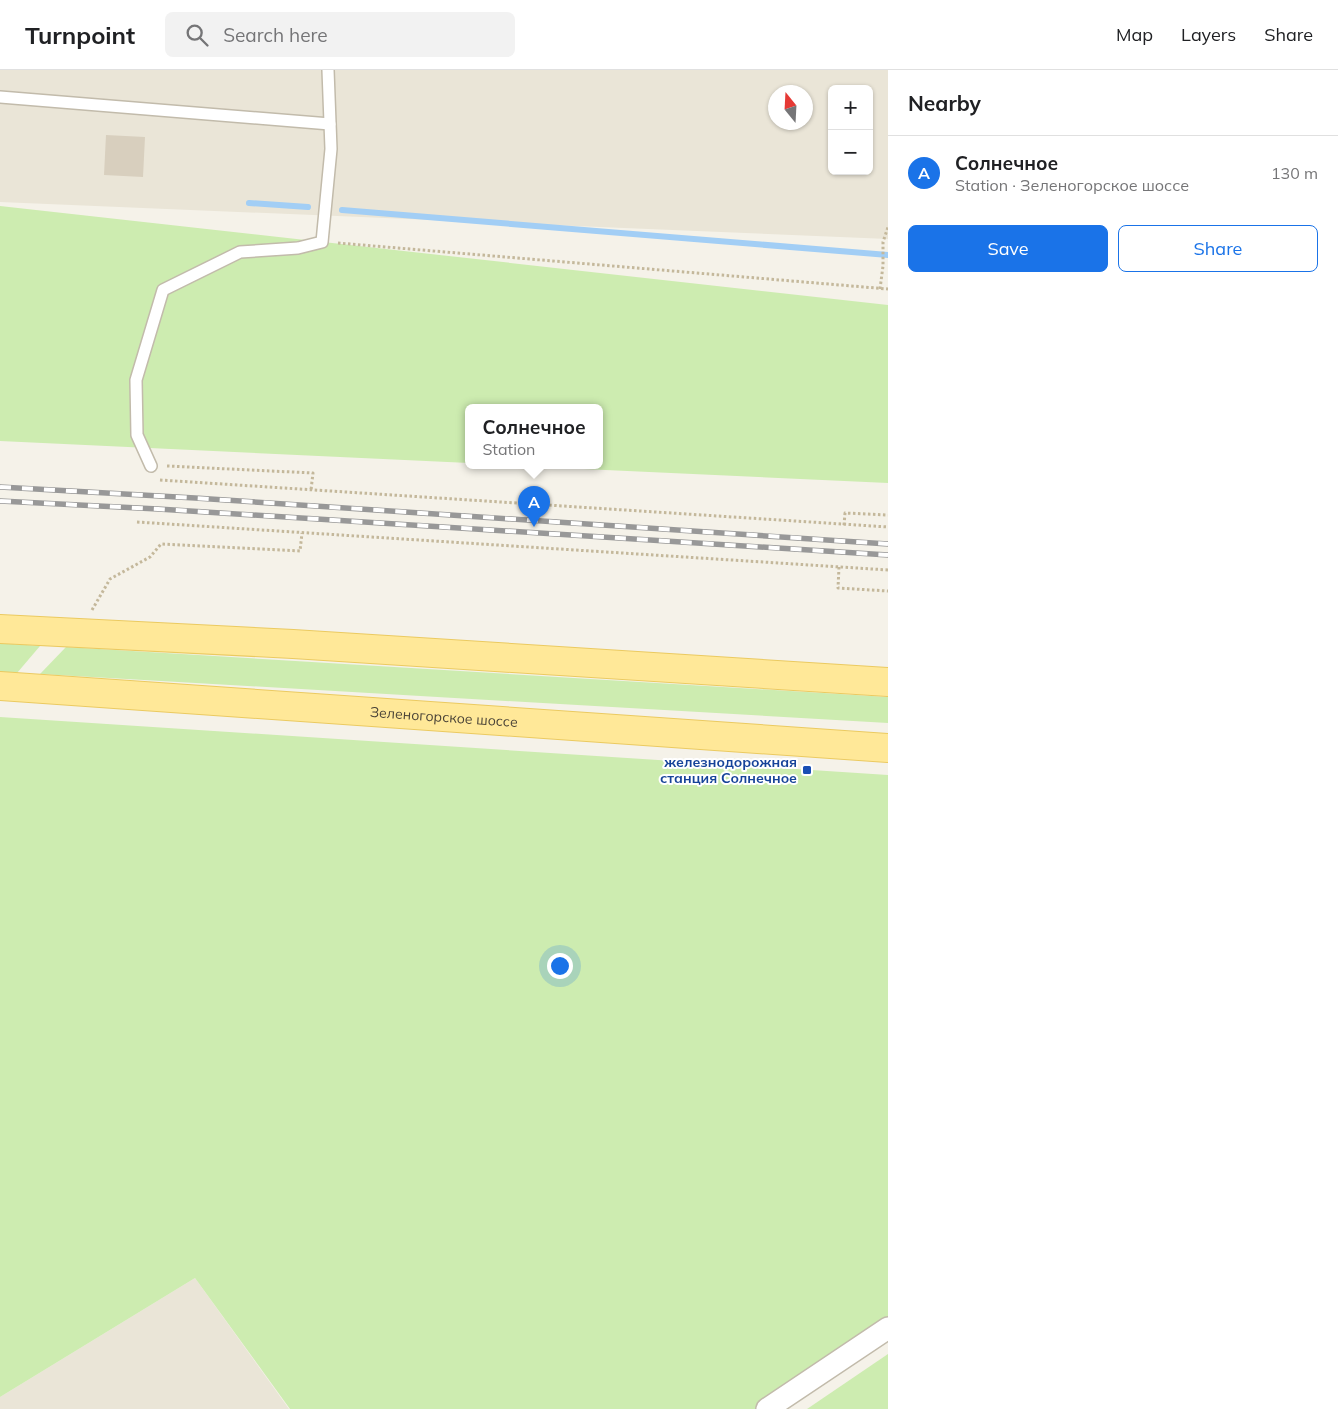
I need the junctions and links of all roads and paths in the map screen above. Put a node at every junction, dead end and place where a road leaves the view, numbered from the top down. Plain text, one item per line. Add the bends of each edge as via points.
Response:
1 (328, 70) edge
2 (0, 97) edge
3 (330, 124) junction
4 (888, 226) edge
5 (322, 242) junction
6 (880, 289) junction
7 (888, 289) edge
8 (151, 466) joint
9 (152, 480) dead end
10 (311, 490) junction
11 (888, 515) edge
12 (137, 522) dead end
13 (844, 525) junction
14 (888, 527) edge
15 (302, 533) junction
16 (839, 567) junction
17 (888, 570) edge
18 (888, 591) edge
19 (88, 614) dead end
20 (0, 629) edge
21 (888, 682) edge
22 (0, 686) edge
23 (888, 748) edge
24 (888, 1328) edge
25 (767, 1409) edge

1 - 3 lane
2 - 3 lane
3 - 5 lane via 331,149
4 - 6 path
5 - 6 path
5 - 8 lane via 298,248 240,252 163,290 136,380 137,435
6 - 7 path
8 - 10 path via 313,473
9 - 10 path
10 - 13 path
11 - 13 path via 845,513
12 - 15 path
13 - 14 path
15 - 16 path
15 - 19 path via 300,551 161,544 150,557 110,579
16 - 17 path
16 - 18 path via 838,588
20 - 21 main road
22 - 23 main road, Зеленогорское шоссе
24 - 25 street

